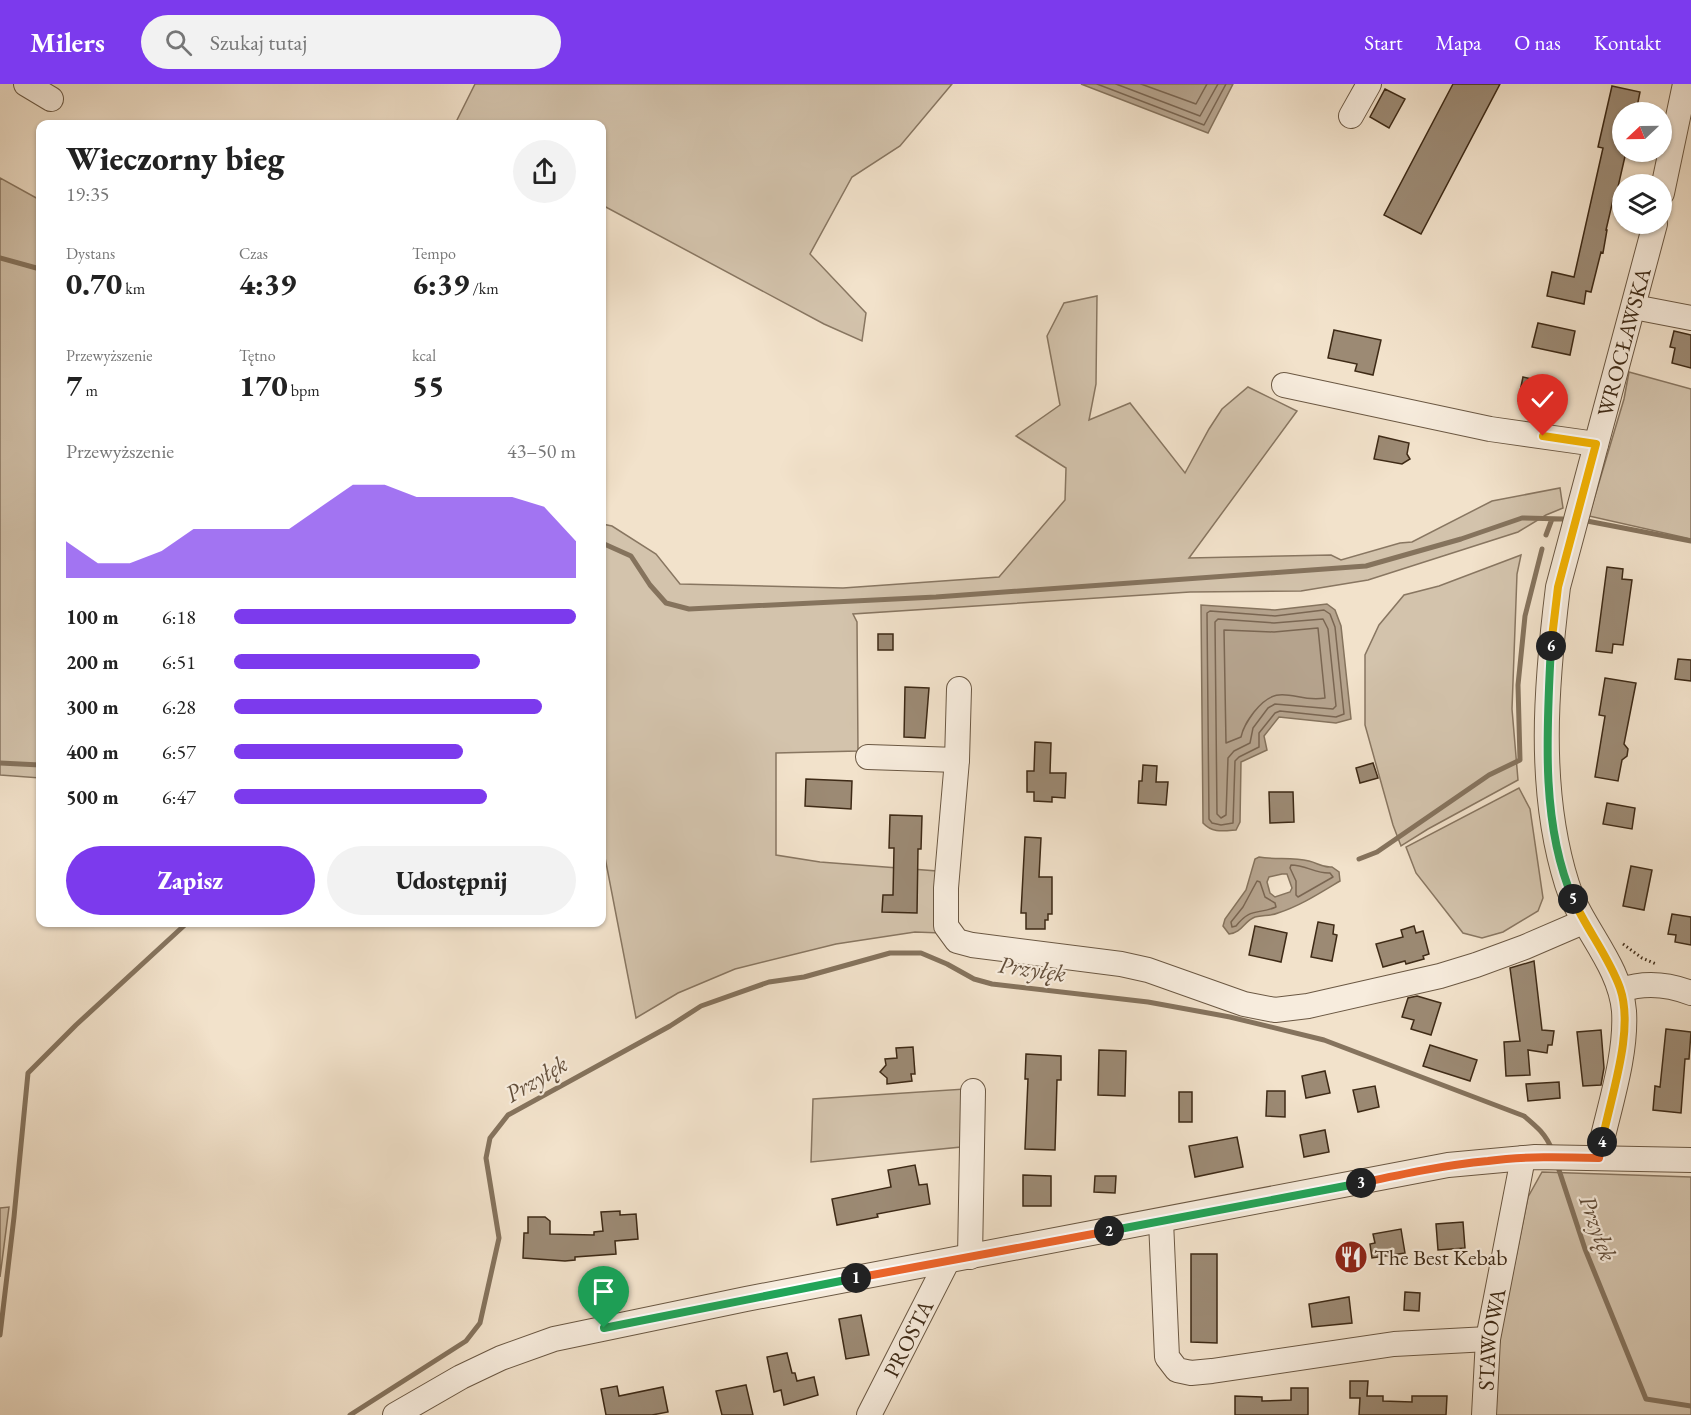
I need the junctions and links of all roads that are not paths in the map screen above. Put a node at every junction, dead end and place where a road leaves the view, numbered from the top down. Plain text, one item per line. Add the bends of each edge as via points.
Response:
1 (26, 84) edge
2 (1369, 84) edge
3 (1684, 84) edge
4 (51, 99) dead end
5 (1351, 116) dead end
6 (1666, 174) edge
7 (1652, 234) edge
8 (1634, 307) junction
9 (1691, 318) edge
10 (1284, 386) dead end
11 (1596, 444) junction
12 (959, 689) dead end
13 (868, 757) dead end
14 (957, 760) junction
15 (1583, 922) junction
16 (1621, 990) junction
17 (1691, 993) edge
18 (973, 1091) dead end
19 (1529, 1158) junction
20 (1587, 1158) junction
21 (1691, 1160) edge
22 (1161, 1221) junction
23 (959, 1259) junction
24 (1488, 1339) junction
25 (395, 1415) edge
26 (869, 1415) edge
27 (1484, 1415) edge

1 - 4 street
2 - 5 street
3 - 6 street
7 - 8 street, WROCŁAWSKA
8 - 9 street
8 - 11 street, WROCŁAWSKA
10 - 11 street via 1490,429
11 - 15 street, WROCŁAWSKA via 1558,587 1547,724 1550,796 1558,850 1567,886
12 - 14 street
13 - 14 street
14 - 15 street via 946,926 957,941 972,945 1149,970 1275,1011 1440,976 1515,951
15 - 16 street, WROCŁAWSKA
16 - 17 street via 1637,984 1675,987
16 - 20 street, WROCŁAWSKA via 1623,1032 1616,1083
18 - 23 street
19 - 20 street
19 - 22 street via 1448,1166
19 - 24 street, STAWOWA
20 - 21 street
22 - 23 street
22 - 24 street via 1167,1357 1177,1370 1212,1371 1394,1344
23 - 25 street via 554,1339 471,1372
23 - 26 street, PROSTA
24 - 27 street, STAWOWA

